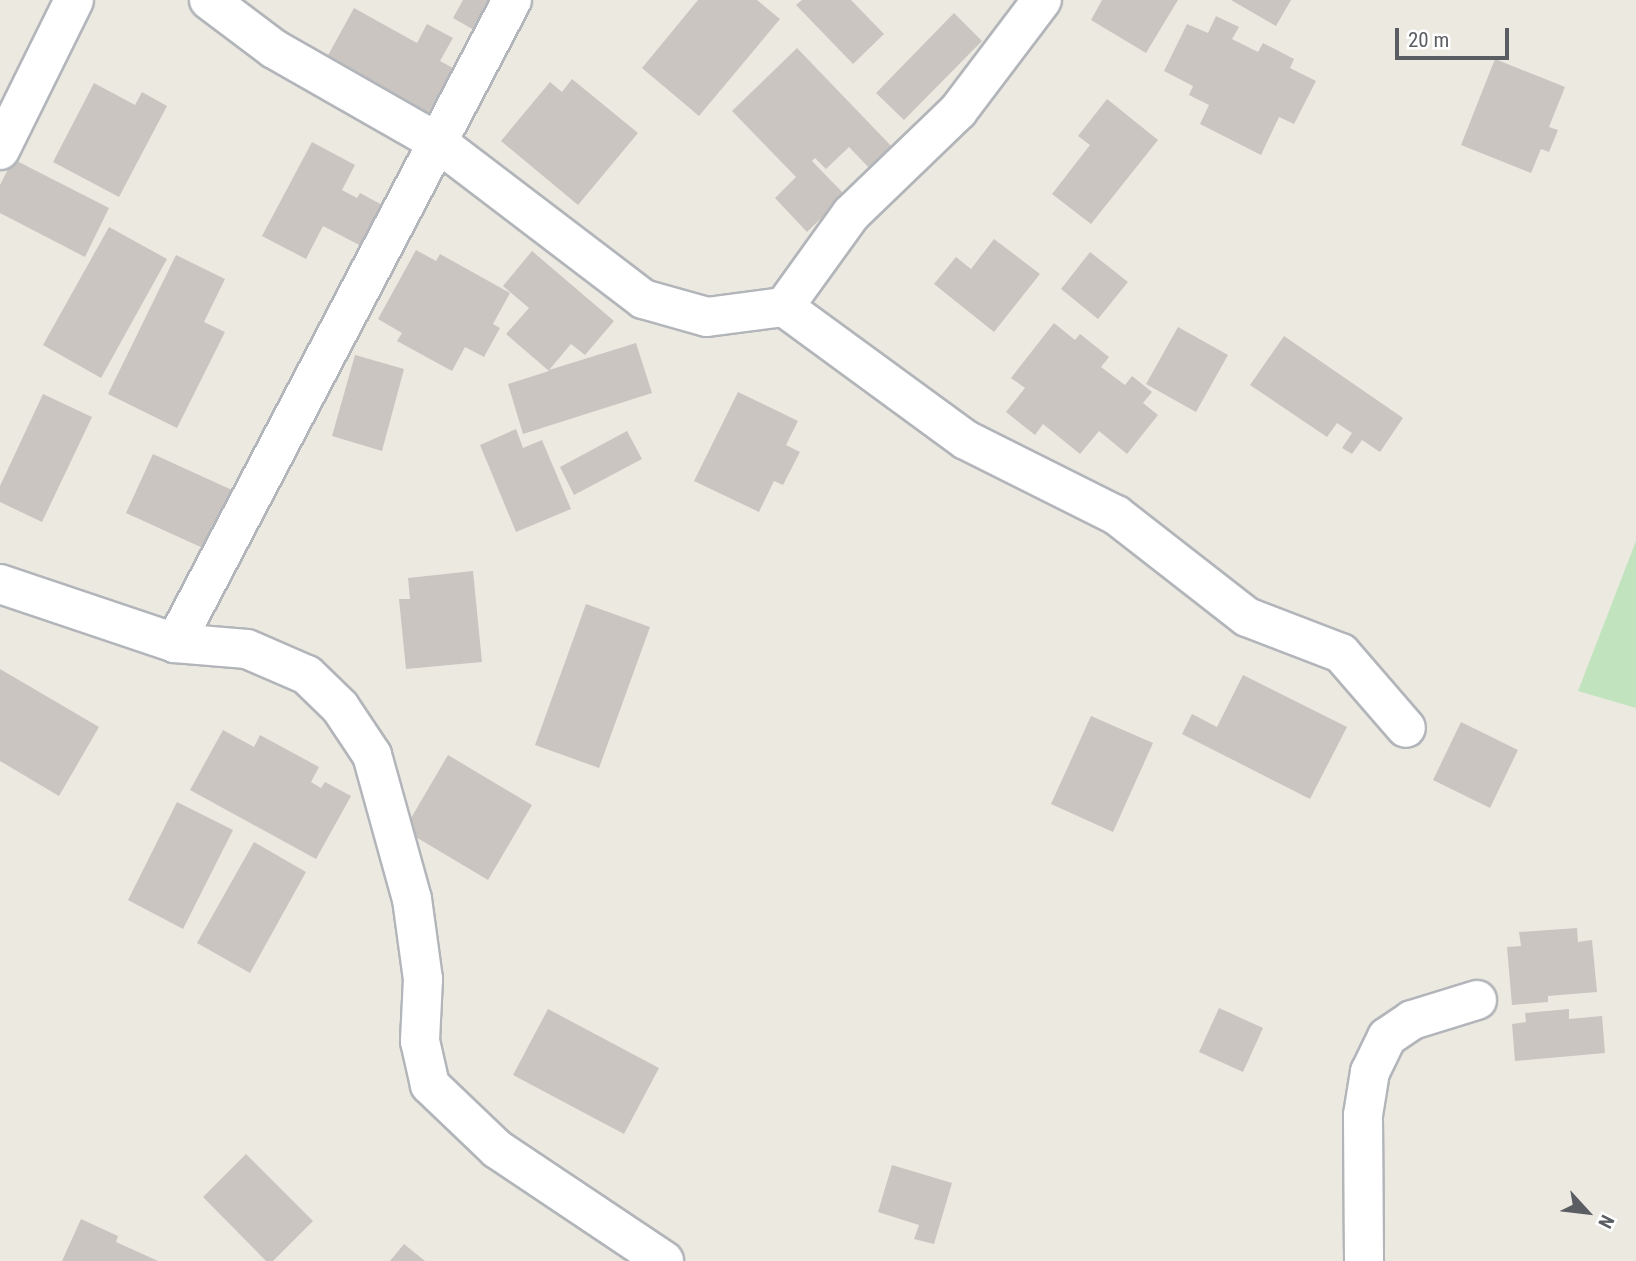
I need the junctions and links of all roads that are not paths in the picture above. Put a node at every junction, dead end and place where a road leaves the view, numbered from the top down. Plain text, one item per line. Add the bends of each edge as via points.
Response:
1 (74, 0) edge
2 (209, 0) edge
3 (512, 0) edge
4 (1042, 0) edge
5 (437, 142) junction
6 (0, 150) edge
7 (784, 307) junction
8 (0, 584) edge
9 (175, 643) junction
10 (1406, 728) dead end
11 (1477, 999) dead end
12 (664, 1261) edge
13 (1364, 1261) edge

1 - 6 street
2 - 5 street via 274,49
3 - 5 street
4 - 7 street via 958,111 851,214
5 - 7 street via 643,299 707,317
5 - 9 street
7 - 10 street via 966,440 1116,515 1247,617 1341,653
8 - 9 street
9 - 12 street via 247,649 307,675 340,707 372,755 411,900 423,979 420,1041 430,1085 497,1149
11 - 13 street via 1412,1020 1387,1037 1370,1072 1363,1115

